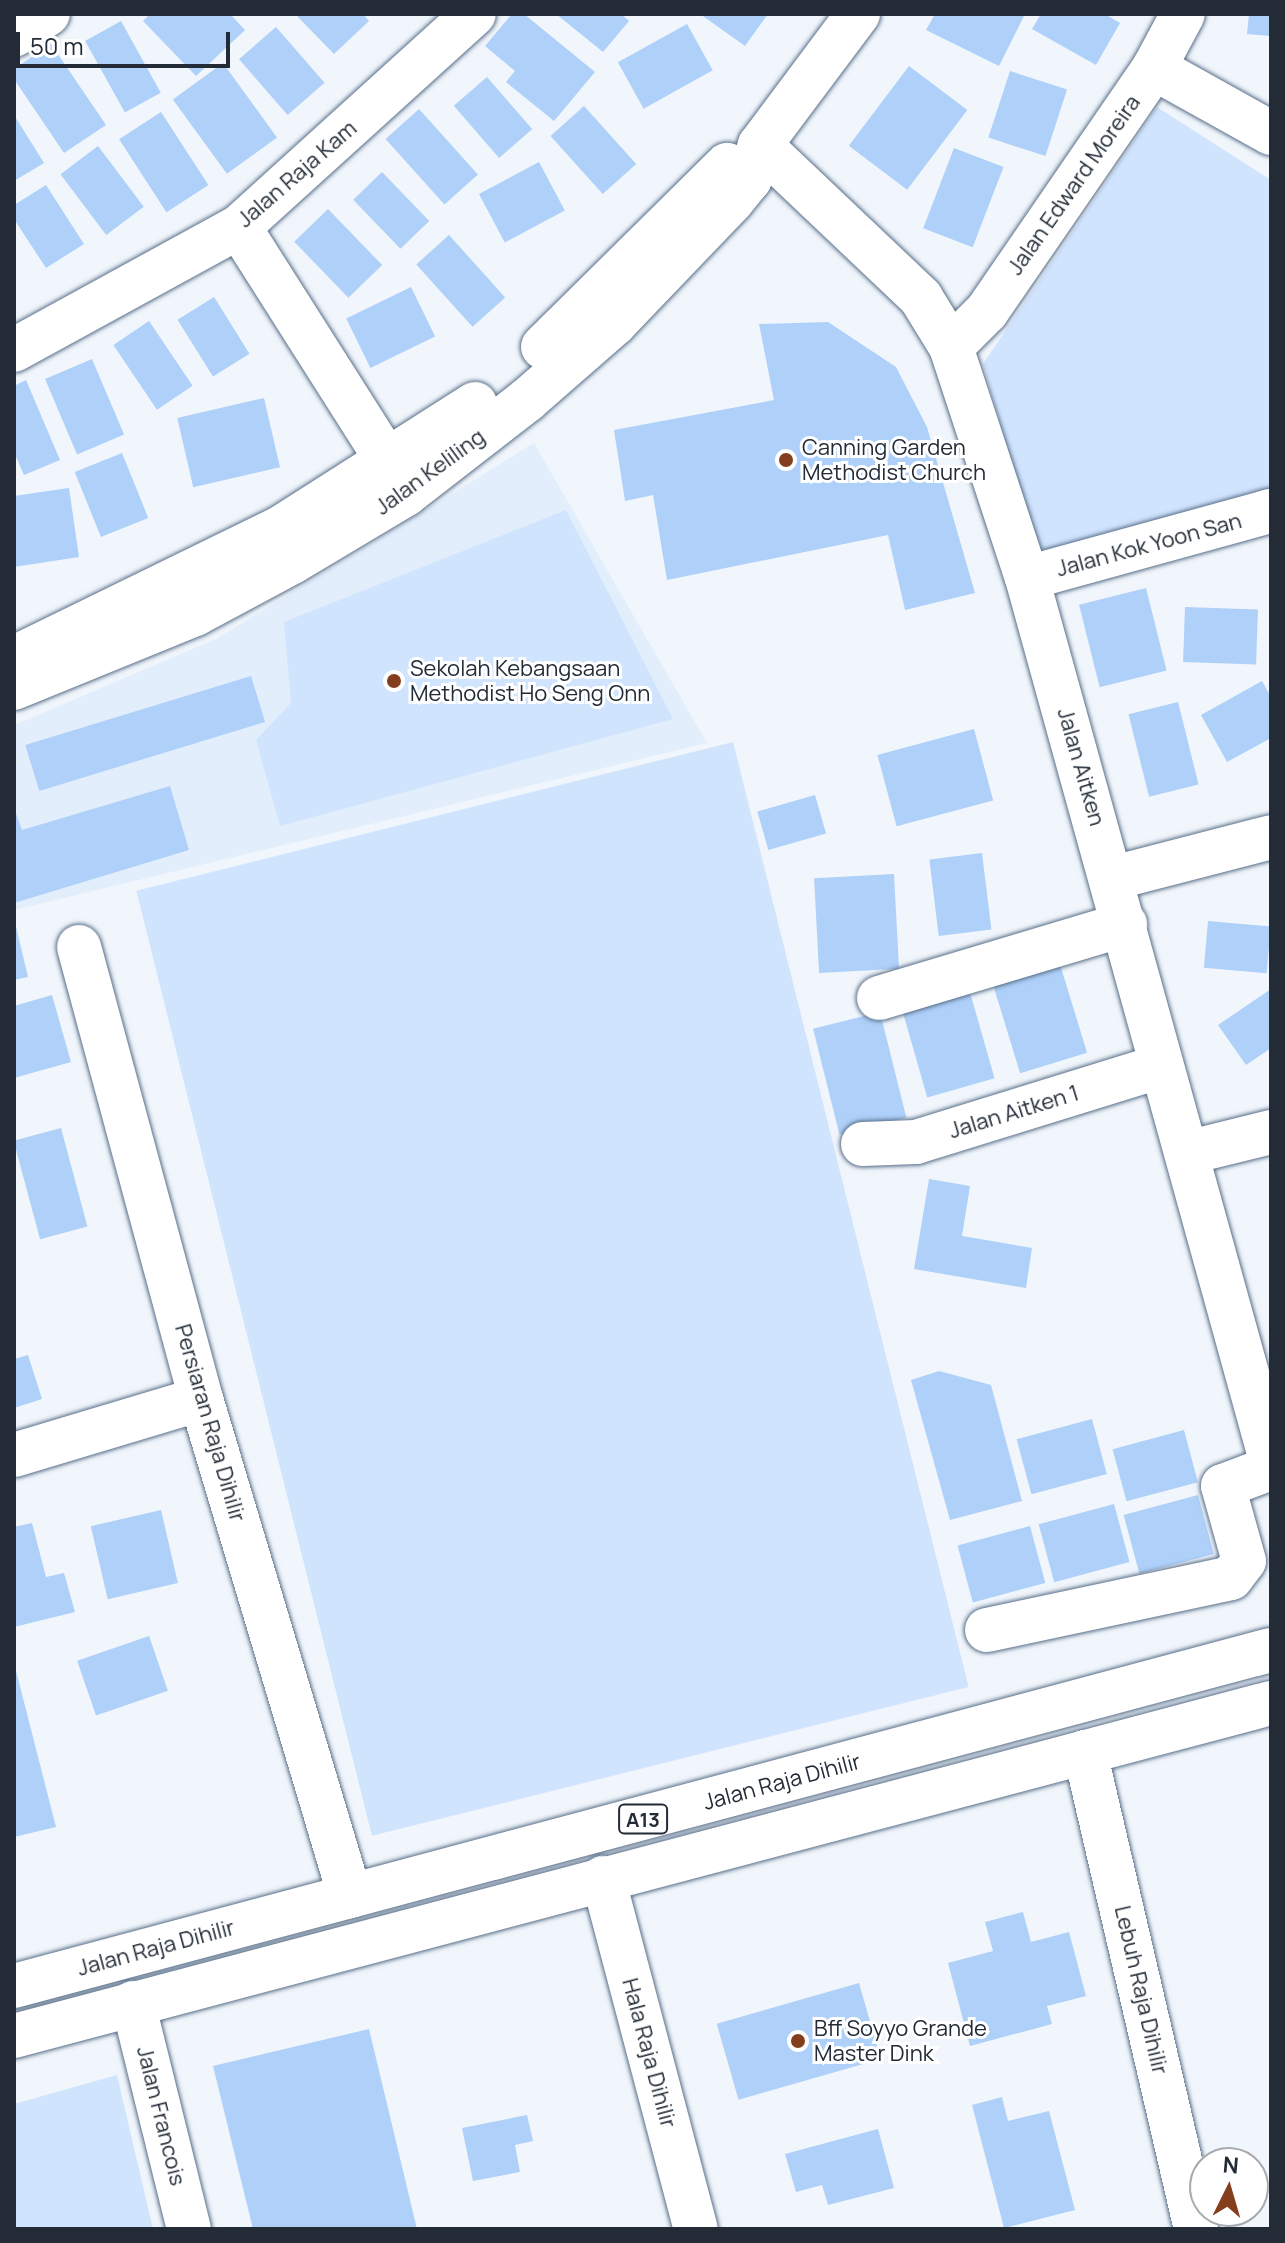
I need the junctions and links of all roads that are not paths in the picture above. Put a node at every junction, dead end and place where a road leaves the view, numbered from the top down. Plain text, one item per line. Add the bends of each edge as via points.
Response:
1 (48, 14) edge
2 (474, 14) edge
3 (858, 14) edge
4 (1183, 14) edge
5 (14, 35) edge
6 (1154, 68) junction
7 (1271, 133) edge
8 (760, 145) junction
9 (239, 227) junction
10 (951, 347) junction
11 (14, 350) edge
12 (389, 463) junction
13 (1271, 511) edge
14 (1027, 578) junction
15 (14, 658) edge
16 (14, 688) edge
17 (1271, 837) edge
18 (1113, 878) junction
19 (1125, 924) junction
20 (79, 947) dead end
21 (879, 998) dead end
22 (1162, 1066) junction
23 (1271, 1132) edge
24 (863, 1144) dead end
25 (1190, 1152) junction
26 (201, 1399) junction
27 (14, 1455) edge
28 (1271, 1460) edge
29 (1271, 1468) edge
30 (987, 1630) dead end
31 (1271, 1650) edge
32 (1271, 1703) edge
33 (1085, 1752) junction
34 (603, 1878) junction
35 (350, 1896) junction
36 (14, 1986) edge
37 (133, 2003) junction
38 (14, 2036) edge
39 (189, 2229) edge
40 (696, 2229) edge
41 (1196, 2229) edge

1 - 5 street
2 - 9 street, Jalan Raja Kam
3 - 8 street, Jalan Keliling
4 - 6 street, Jalan Edward Moreira
6 - 7 street
6 - 10 street, Jalan Edward Moreira via 987,311
8 - 10 street, Jalan Aitken via 921,298
8 - 12 street, Jalan Keliling via 712,178 557,336 454,421
8 - 16 street, Jalan Keliling via 750,179 614,324 406,494 195,614
9 - 11 street, Jalan Raja Kam
9 - 12 street
10 - 14 street, Jalan Aitken
12 - 15 street, Jalan Keliling via 200,570
13 - 14 street, Jalan Kok Yoon San
14 - 18 street, Jalan Aitken
17 - 18 street
18 - 19 street, Jalan Aitken
19 - 21 street
19 - 22 street, Jalan Aitken
20 - 26 street, Persiaran Raja Dihilir
22 - 24 street, Jalan Aitken 1 via 916,1142
22 - 25 street, Jalan Aitken
23 - 25 street
25 - 28 street, Jalan Aitken
26 - 27 street
26 - 35 street, Persiaran Raja Dihilir
29 - 30 street via 1223,1486 1244,1561 1231,1578
31 - 35 street, Jalan Raja Dihilir / A13
32 - 33 street, A13
33 - 34 street, A13
33 - 41 street, Lebuh Raja Dihilir
34 - 37 street, A13
34 - 40 street, Hala Raja Dihilir
35 - 36 street, Jalan Raja Dihilir / A13
37 - 38 street, A13
37 - 39 street, Jalan Francois

